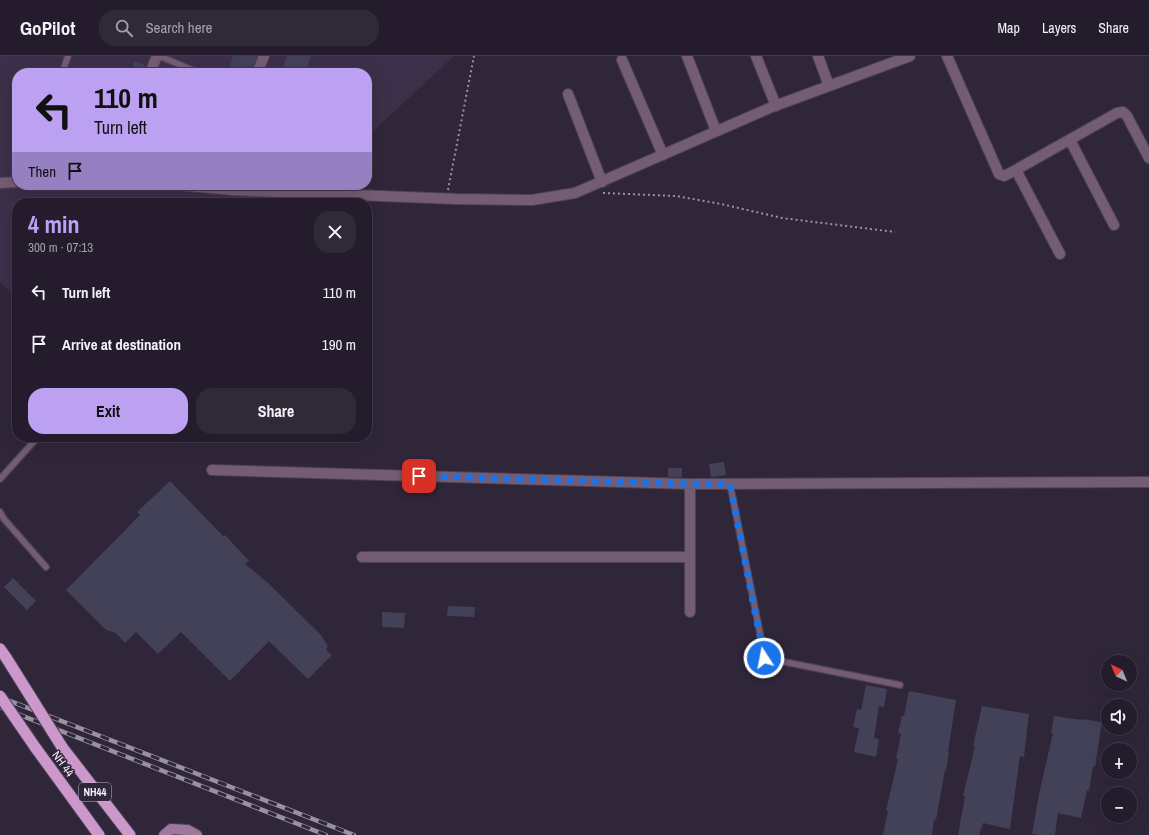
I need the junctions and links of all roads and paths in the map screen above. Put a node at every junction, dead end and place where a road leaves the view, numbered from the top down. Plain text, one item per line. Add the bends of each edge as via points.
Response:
1 (68, 56) edge
2 (158, 56) edge
3 (264, 56) edge
4 (474, 56) edge
5 (687, 56) edge
6 (756, 56) edge
7 (818, 56) edge
8 (910, 56) edge
9 (947, 56) edge
10 (622, 60) dead end
11 (888, 60) edge
12 (64, 68) edge
13 (152, 68) edge
14 (188, 68) edge
15 (259, 68) edge
16 (829, 86) junction
17 (568, 94) dead end
18 (776, 106) junction
19 (716, 131) junction
20 (1070, 140) junction
21 (663, 155) junction
22 (1149, 158) edge
23 (1016, 170) junction
24 (12, 182) edge
25 (602, 182) junction
26 (0, 183) edge
27 (231, 190) edge
28 (598, 193) dead end
29 (446, 199) junction
30 (1114, 225) dead end
31 (895, 232) dead end
32 (1060, 254) dead end
33 (33, 442) edge
34 (212, 470) dead end
35 (0, 479) edge
36 (1149, 482) edge
37 (690, 484) junction
38 (730, 484) junction
39 (0, 512) edge
40 (362, 557) dead end
41 (690, 557) junction
42 (46, 567) dead end
43 (690, 612) dead end
44 (0, 649) edge
45 (900, 685) dead end
46 (0, 696) edge
47 (167, 832) edge
48 (99, 835) edge
49 (130, 835) edge
50 (197, 835) edge

1 - 12 lane
2 - 13 street
2 - 14 lane
3 - 15 street
4 - 29 path
5 - 19 street
6 - 18 street
7 - 16 street
8 - 11 street
9 - 23 street via 999,174 1004,176
10 - 21 street
11 - 16 street
16 - 18 street
17 - 25 street
18 - 19 street
19 - 21 street
20 - 22 street via 1122,112 1127,116
20 - 23 street
20 - 30 street
21 - 25 street
23 - 32 street
24 - 26 street
25 - 29 street via 575,193 532,200
27 - 29 street
28 - 31 path via 676,196 782,218
33 - 35 lane
34 - 37 street
36 - 38 street
37 - 38 street
37 - 41 street
38 - 45 lane via 764,658
39 - 42 lane
40 - 41 street
41 - 43 street
44 - 49 highway, NH44 / NH44, bridge via 62,747
46 - 48 highway, NH 44 / NH44, bridge
47 - 50 main road via 188,830

